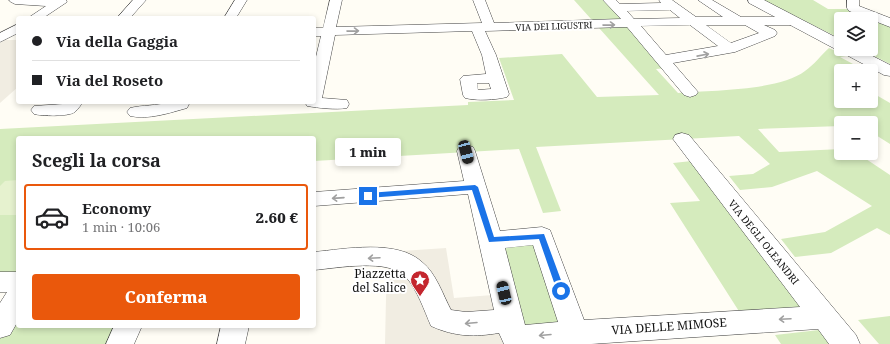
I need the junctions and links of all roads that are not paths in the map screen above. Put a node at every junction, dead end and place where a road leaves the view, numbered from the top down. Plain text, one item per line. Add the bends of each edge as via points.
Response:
1 (140, 0) edge
2 (241, 0) edge
3 (336, 0) edge
4 (479, 0) edge
5 (704, 0) edge
6 (754, 0) edge
7 (853, 0) edge
8 (13, 2) edge
9 (61, 2) edge
10 (669, 3) edge
11 (613, 4) edge
12 (37, 16) edge
13 (125, 16) edge
14 (231, 16) edge
15 (693, 21) junction
16 (742, 21) junction
17 (793, 21) junction
18 (890, 23) edge
19 (632, 24) junction
20 (484, 28) junction
21 (16, 29) edge
22 (316, 32) edge
23 (330, 32) junction
24 (0, 38) edge
25 (834, 42) edge
26 (730, 49) junction
27 (861, 56) edge
28 (664, 60) junction
29 (890, 71) edge
30 (495, 78) dead end
31 (316, 89) edge
32 (690, 92) dead end
33 (316, 102) edge
34 (47, 104) edge
35 (72, 104) edge
36 (181, 104) edge
37 (341, 104) dead end
38 (136, 112) dead end
39 (682, 139) dead end
40 (466, 152) dead end
41 (475, 187) junction
42 (316, 199) edge
43 (491, 240) junction
44 (316, 261) edge
45 (0, 282) edge
46 (16, 282) edge
47 (16, 301) edge
48 (824, 317) junction
49 (0, 326) edge
50 (127, 328) edge
51 (235, 328) edge
52 (575, 332) junction
53 (513, 334) edge
54 (120, 344) edge
55 (231, 344) edge
56 (846, 344) edge

1 - 13 street
2 - 14 street
3 - 23 street
4 - 20 street
5 - 16 street
6 - 17 street
7 - 18 street via 853,8
8 - 9 street
9 - 12 street
10 - 11 street
10 - 15 street
11 - 19 street
15 - 16 street, VIA DEI LIGUSTRI
15 - 19 street, VIA DEI LIGUSTRI
15 - 26 street
16 - 17 street, VIA DEI LIGUSTRI
16 - 26 street via 770,33
17 - 25 street
20 -> 19 street, VIA DEI LIGUSTRI
19 - 28 street
23 -> 20 street, VIA DEI LIGUSTRI
20 - 30 street
21 - 24 street
22 - 23 street, VIA DEI LIGUSTRI
23 - 31 street
28 -> 26 street
27 - 29 street
28 - 32 street
33 - 37 street
34 - 35 street via 40,110 68,109
36 - 38 street
39 - 48 street, VIA DEGLI OLEANDRI
40 - 41 street
41 -> 42 street
41 - 43 street
43 - 52 street via 542,236
43 - 53 street
53 -> 44 street, VIA DELLE MIMOSE via 449,323 441,318 414,269 402,262 385,257
45 - 46 street
47 - 49 street
48 -> 52 street, VIA DELLE MIMOSE
48 - 56 street, VIA DEGLI OLEANDRI
50 - 54 street
51 - 55 street
52 -> 53 street, VIA DELLE MIMOSE

